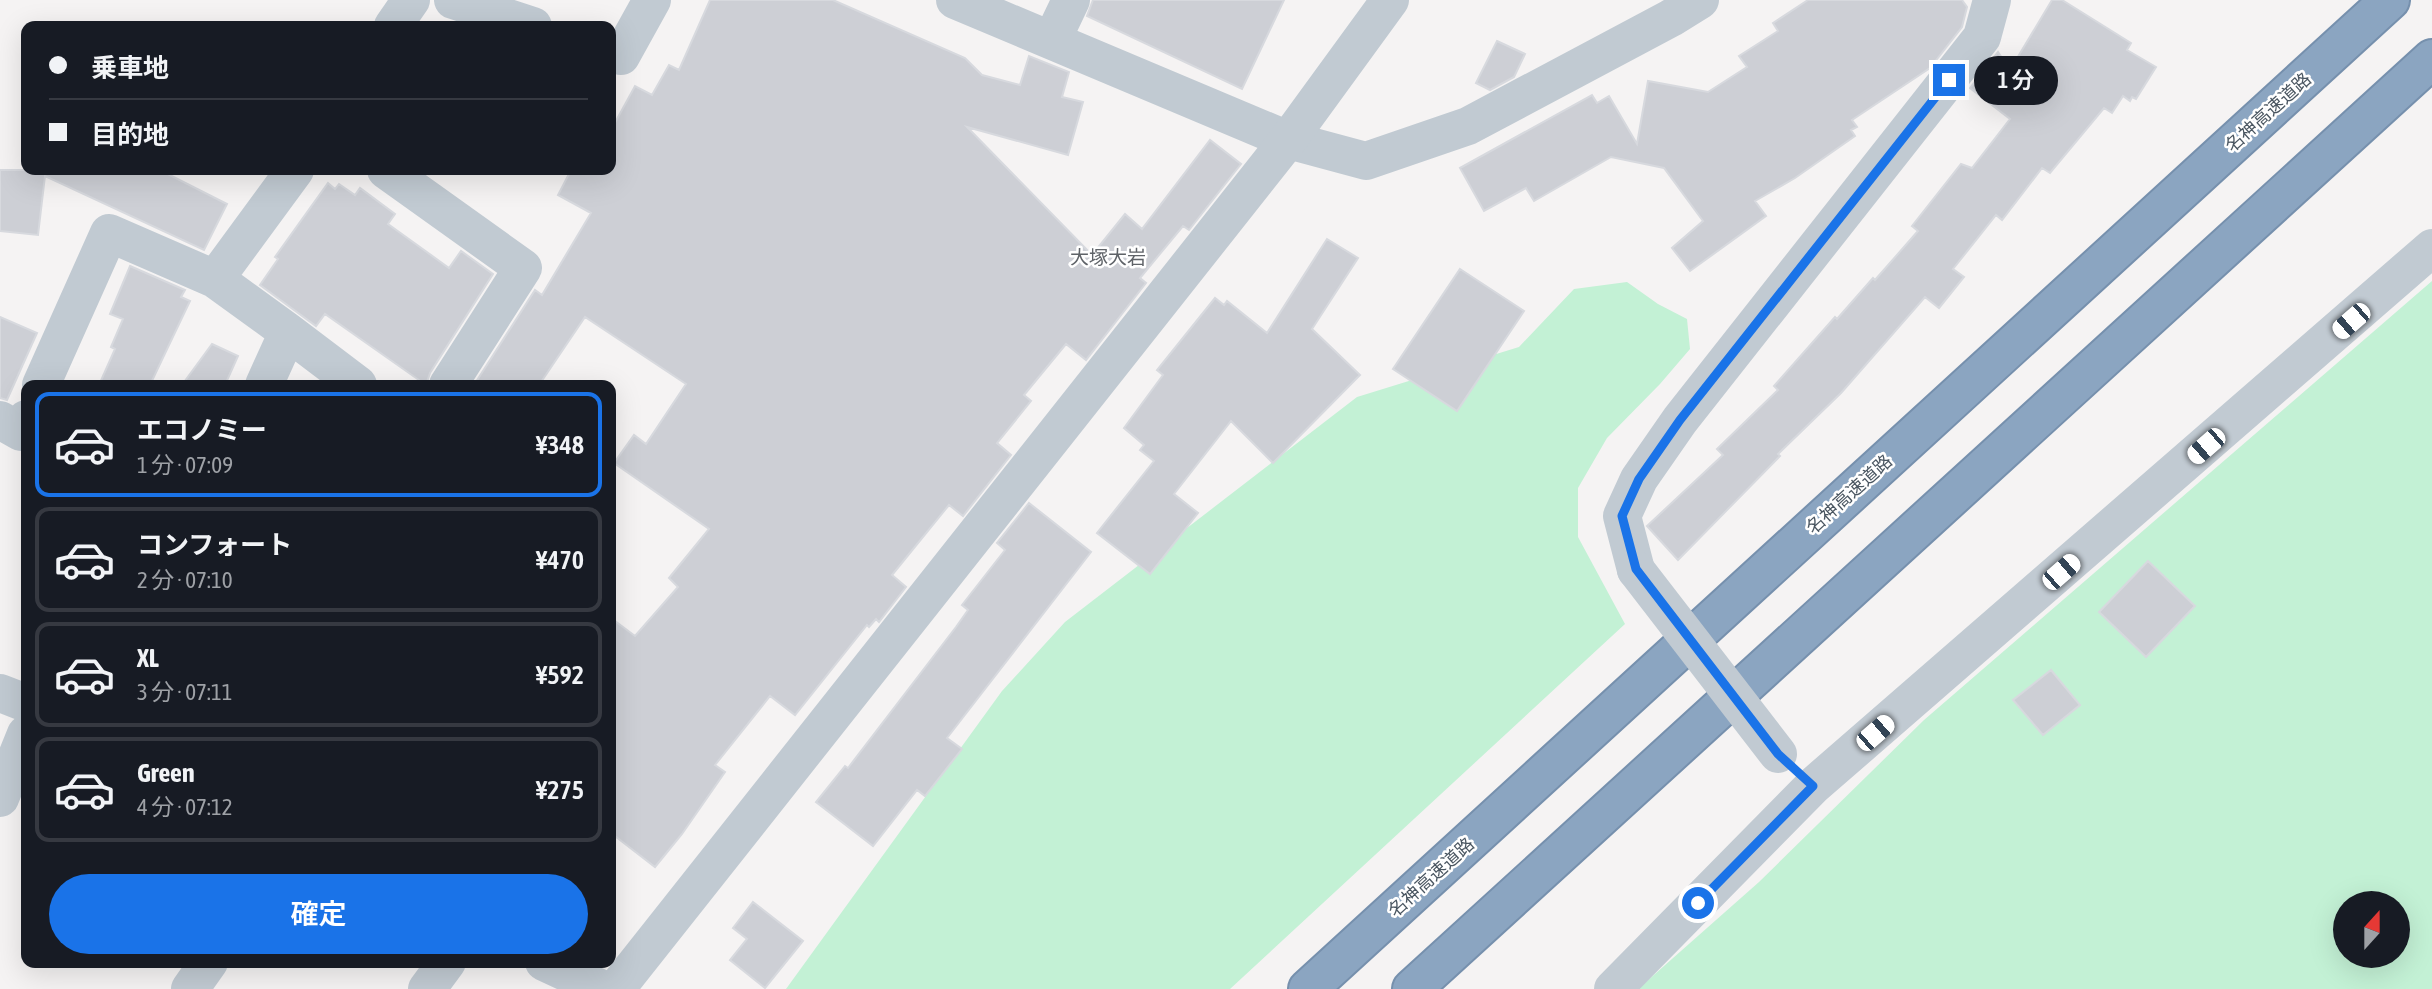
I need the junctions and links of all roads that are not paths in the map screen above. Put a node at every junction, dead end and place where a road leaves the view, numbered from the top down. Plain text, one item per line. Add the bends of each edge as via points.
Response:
1 (411, 0) edge
2 (453, 0) edge
3 (652, 0) edge
4 (955, 0) edge
5 (1071, 0) edge
6 (1390, 0) edge
7 (1700, 0) edge
8 (1992, 0) edge
9 (2390, 0) edge
10 (396, 21) edge
11 (518, 21) edge
12 (1052, 40) junction
13 (616, 54) edge
14 (2432, 59) edge
15 (1288, 140) junction
16 (291, 175) edge
17 (393, 175) edge
18 (2432, 248) edge
19 (215, 279) junction
20 (288, 332) junction
21 (43, 380) edge
22 (266, 380) edge
23 (351, 380) edge
24 (451, 380) edge
25 (0, 420) edge
26 (21, 432) edge
27 (0, 693) edge
28 (21, 701) edge
29 (21, 746) edge
30 (1813, 786) junction
31 (0, 799) edge
32 (205, 968) edge
33 (443, 968) edge
34 (557, 968) edge
35 (190, 989) edge
36 (427, 989) edge
37 (602, 989) edge
38 (616, 989) edge
39 (1308, 989) edge
40 (1412, 989) edge
41 (1613, 989) edge

1 - 10 street
2 - 11 street
3 - 13 street via 621,56
4 - 12 street
5 - 12 street
6 - 15 street
7 - 15 street via 1468,126 1366,161
8 - 30 street, bridge via 1982,37 1680,420 1639,479 1622,516 1636,569 1778,754
9 - 39 highway, 名神高速道路
12 - 15 street
14 - 40 highway
15 - 38 street
16 - 19 street
17 - 24 street via 523,268
18 - 30 street
19 - 20 street
19 - 21 street via 109,233
20 - 22 street
20 - 23 street
25 - 26 street
27 - 28 street
29 - 31 street
30 - 41 street
32 - 35 street
33 - 36 street
34 - 37 street

